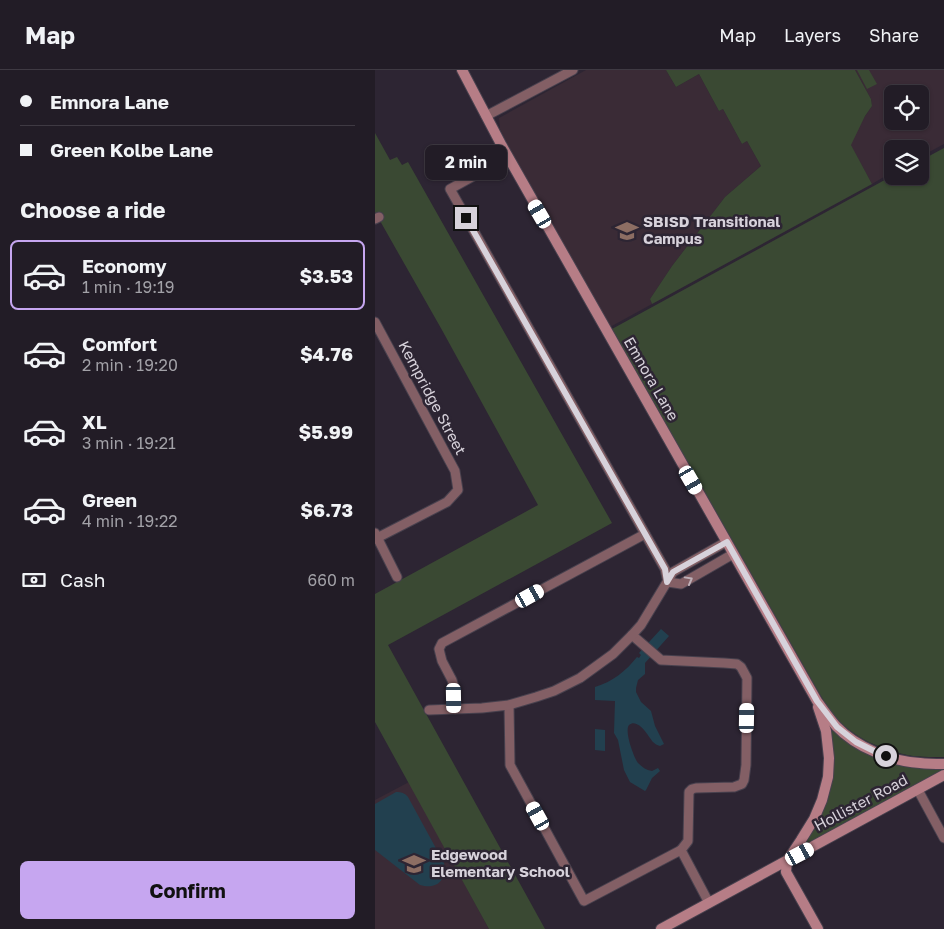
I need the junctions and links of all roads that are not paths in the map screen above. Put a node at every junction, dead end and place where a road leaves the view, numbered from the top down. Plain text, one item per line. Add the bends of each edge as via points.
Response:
1 (462, 70) edge
2 (573, 70) edge
3 (486, 116) junction
4 (508, 156) junction
5 (375, 322) edge
6 (645, 534) junction
7 (376, 537) edge
8 (727, 542) junction
9 (733, 554) junction
10 (397, 577) dead end
11 (667, 582) junction
12 (635, 638) junction
13 (817, 701) junction
14 (509, 705) junction
15 (455, 708) junction
16 (429, 710) dead end
17 (944, 764) edge
18 (944, 776) edge
19 (918, 790) junction
20 (944, 838) edge
21 (681, 850) junction
22 (787, 861) junction
23 (707, 898) junction
24 (672, 926) edge
25 (661, 929) edge
26 (818, 929) edge

1 - 3 street, Emnora Lane
2 - 3 street
3 - 4 street, Emnora Lane
4 - 6 street via 450,189
4 - 8 street, Emnora Lane
5 - 7 street, Kempridge Street via 455,471 458,490 447,502
6 - 11 street via 665,569
6 - 15 street via 443,643 439,649 454,687
7 - 10 street
8 - 9 street, Emnora Lane
8 - 11 street via 673,572
11 -> 9 street via 681,584
9 - 13 street, Emnora Lane
11 - 12 street
12 - 14 street via 580,678 554,691
12 - 21 street via 661,660 737,664 747,678 745,780 734,787 692,789 689,792 687,841
13 - 17 street, Emnora Lane via 837,727 876,752 921,764
13 - 22 street, Emnora Lane via 826,731 828,777 823,800 814,819
14 - 15 street
14 - 21 street via 510,765 584,901
15 - 16 street
18 - 19 street, Hollister Road
19 - 20 street
19 - 22 street, Hollister Road
21 - 23 street
22 - 23 street, Hollister Road
22 - 26 street via 786,872
23 - 24 street, Hollister Road
24 - 25 street, Hollister Road

